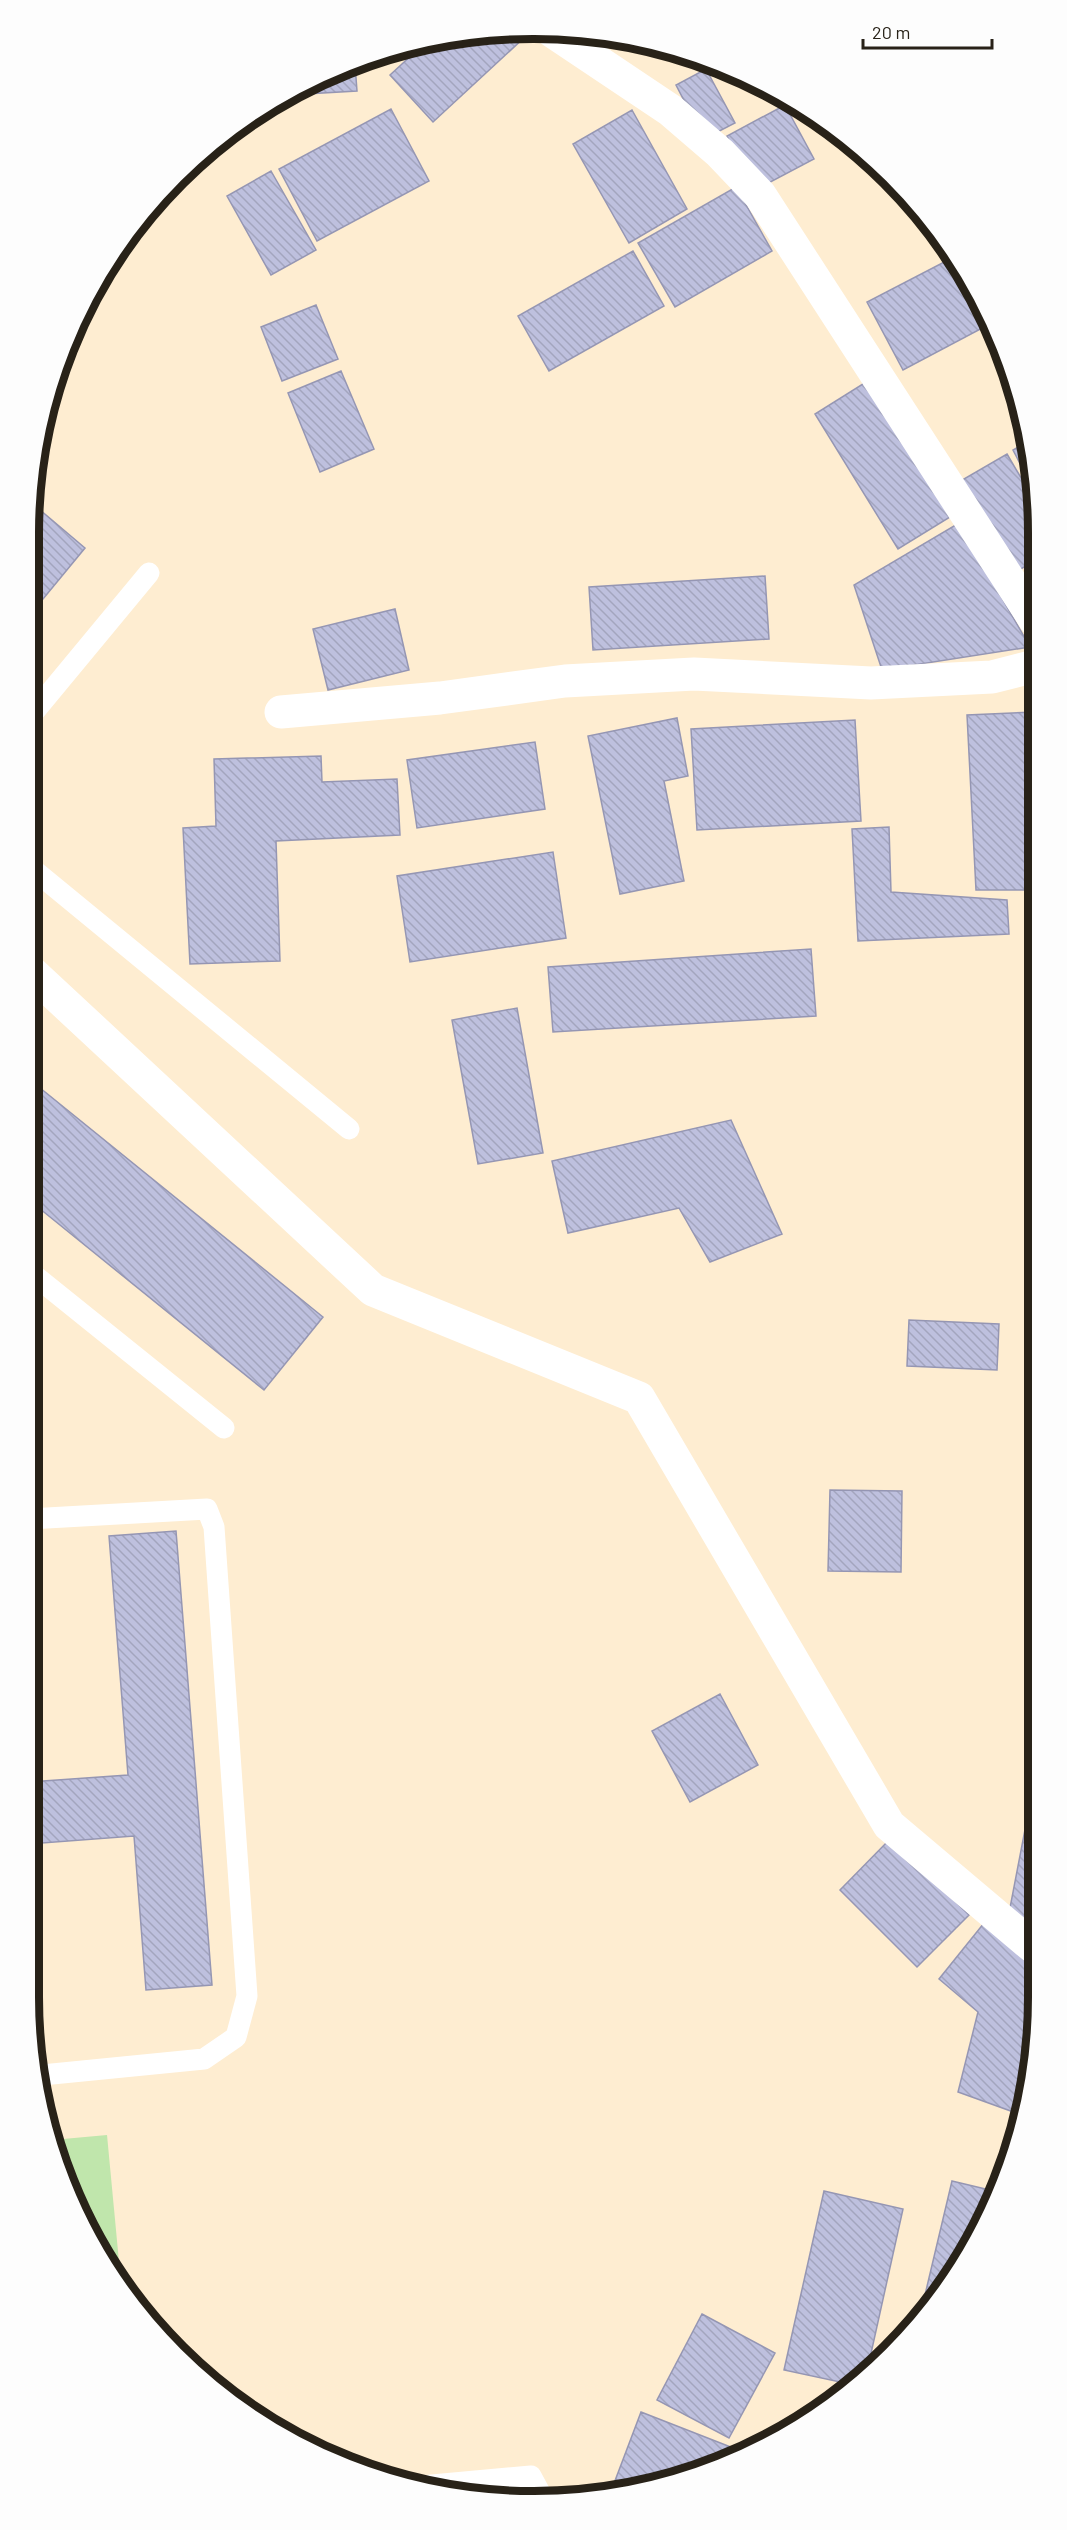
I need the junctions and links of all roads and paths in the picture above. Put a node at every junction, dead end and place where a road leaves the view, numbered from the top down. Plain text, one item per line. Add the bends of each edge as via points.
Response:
1 (565, 40) edge
2 (149, 573) dead end
3 (1028, 609) edge
4 (1028, 668) edge
5 (39, 705) edge
6 (281, 712) dead end
7 (39, 875) edge
8 (39, 980) edge
9 (349, 1129) dead end
10 (39, 1280) edge
11 (224, 1428) dead end
12 (39, 1518) edge
13 (1028, 1943) edge
14 (46, 2076) edge
15 (449, 2483) edge
16 (539, 2491) edge

1 - 3 street via 669,110 720,153 760,195
2 - 5 lane
4 - 6 street via 992,677 870,683 694,675 565,681 440,698
7 - 9 lane
8 - 13 street via 373,1290 639,1398 889,1825
10 - 11 lane
12 - 14 lane via 207,1509 214,1527 247,1996 236,2037 204,2059
15 - 16 lane via 531,2476

